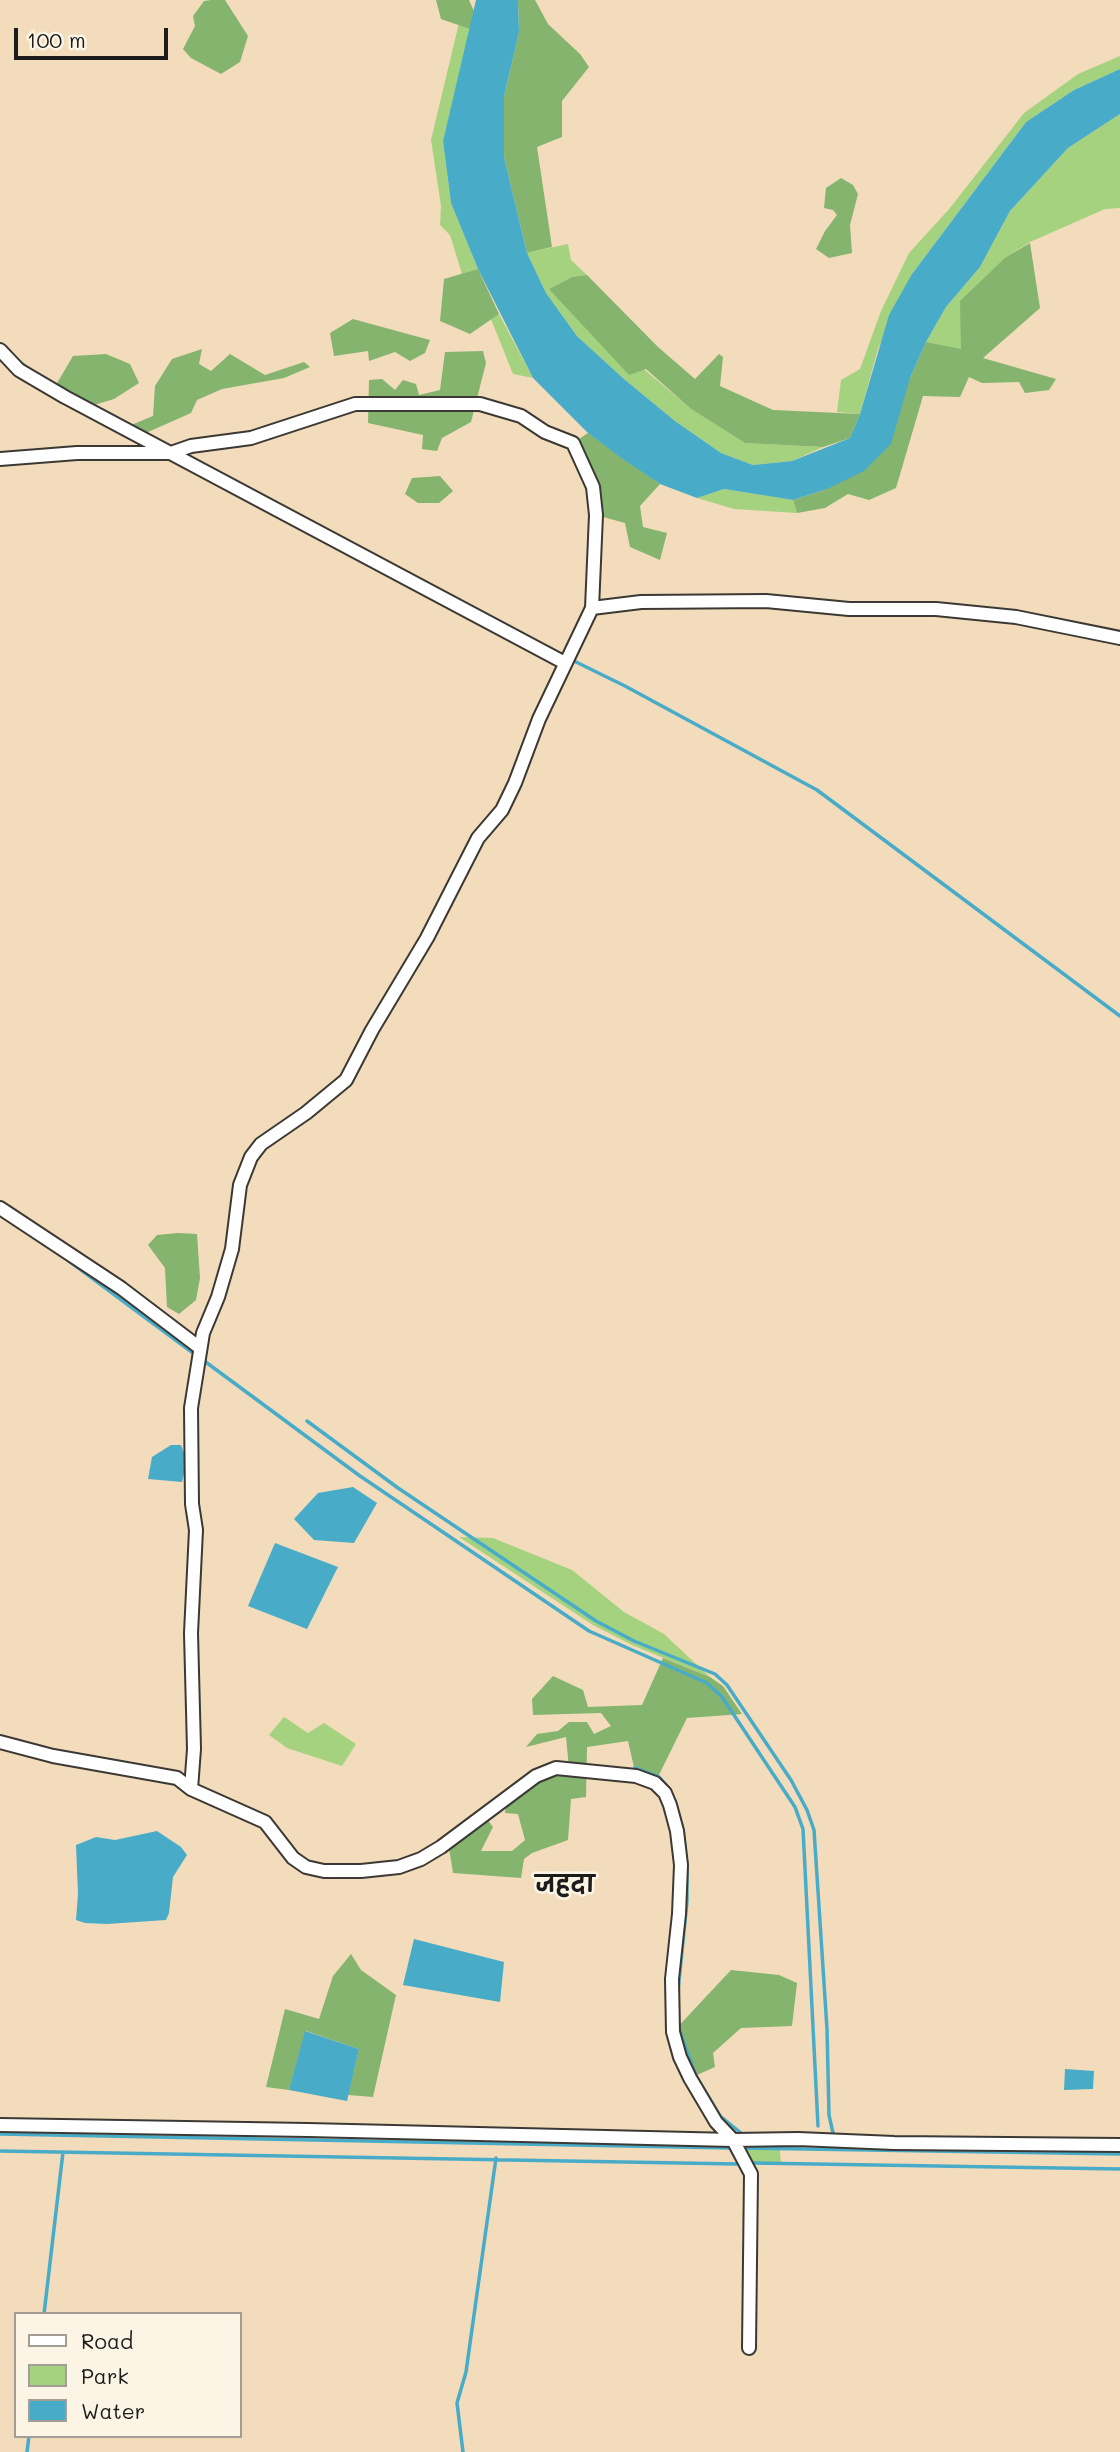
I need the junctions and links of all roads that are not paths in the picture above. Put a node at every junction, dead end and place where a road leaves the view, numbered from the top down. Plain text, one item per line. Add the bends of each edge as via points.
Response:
1 (0, 350) edge
2 (171, 453) junction
3 (0, 459) edge
4 (592, 608) junction
5 (1120, 638) edge
6 (565, 663) junction
7 (0, 1208) edge
8 (200, 1348) junction
9 (0, 1742) edge
10 (191, 1789) junction
11 (0, 2126) edge
12 (733, 2140) junction
13 (1120, 2145) edge
14 (749, 2348) dead end

1 - 2 street via 19,370
2 - 3 street
2 - 4 street via 251,438 355,404 480,404 521,416 573,443 593,487
2 - 6 street
4 - 5 street via 641,602 766,601 849,609 936,609 1016,617
4 - 6 street
6 - 8 street via 502,810 478,838 346,1080 261,1144 251,1157 240,1185 232,1249
7 - 8 street via 121,1288
8 - 10 street via 190,1452 195,1530
9 - 10 street via 177,1778
10 - 12 street via 264,1822 306,1867 361,1871 399,1867 421,1859 536,1776 556,1768 636,1776 656,1783 670,1805 681,1865 672,1979 673,2032 690,2078 716,2122
11 - 12 street
12 - 13 street
12 - 14 street via 751,2174

